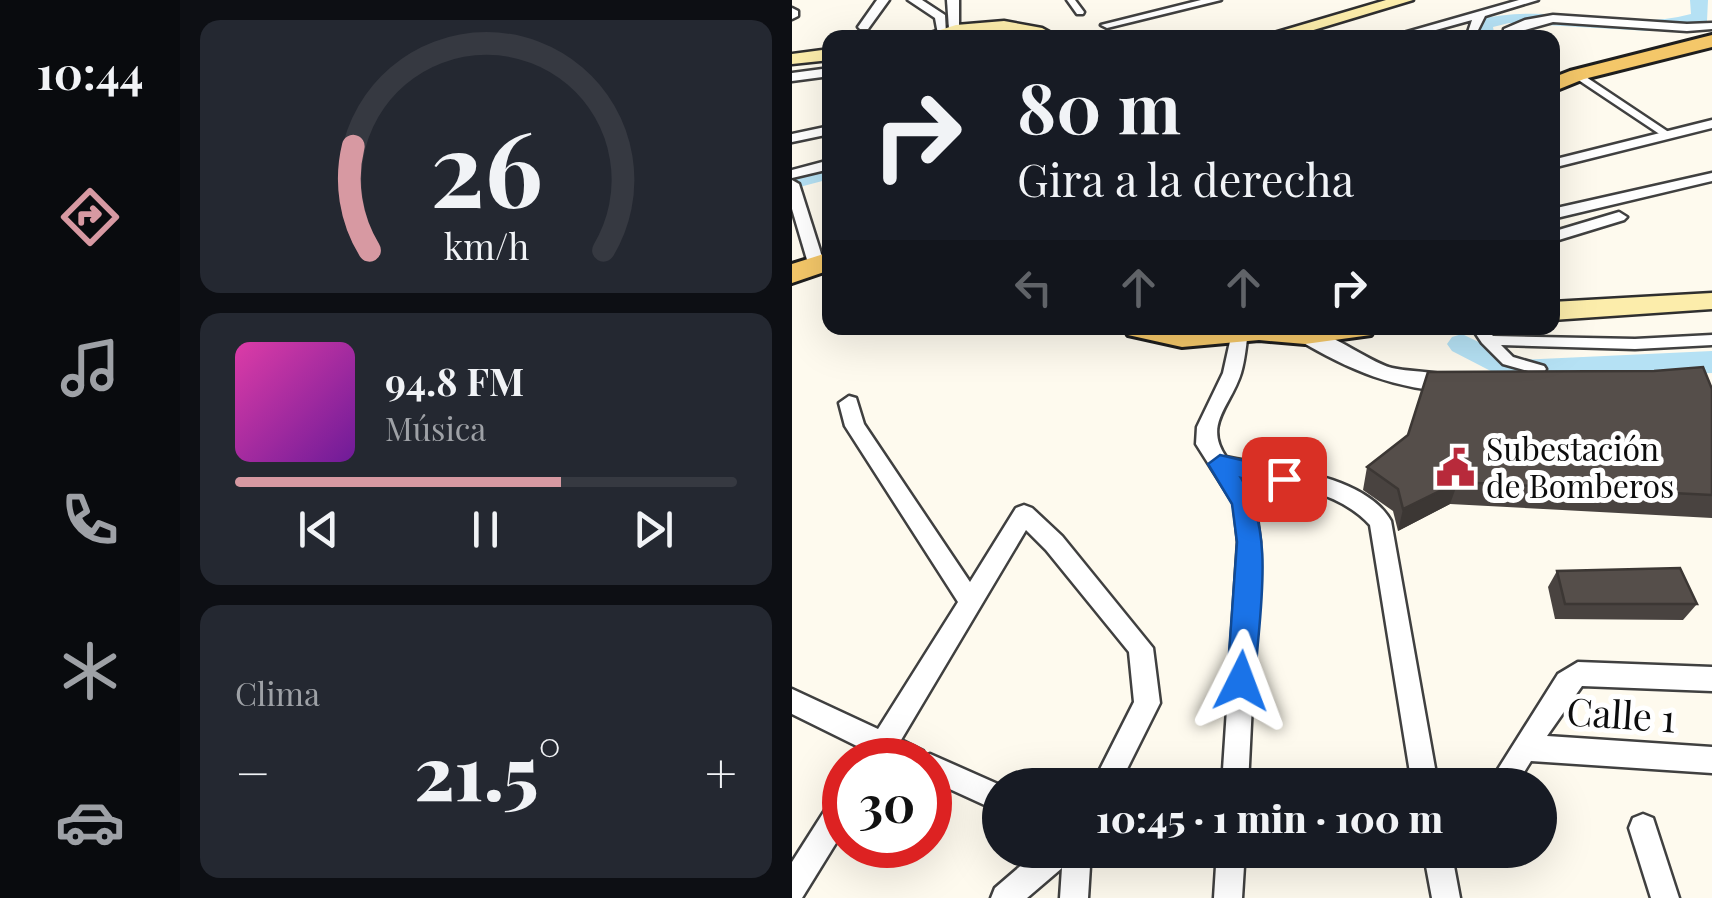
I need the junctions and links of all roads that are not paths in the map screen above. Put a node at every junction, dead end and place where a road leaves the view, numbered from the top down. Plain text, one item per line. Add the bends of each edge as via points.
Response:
1 (883, 0) edge
2 (914, 0) edge
3 (952, 0) edge
4 (1070, 0) edge
5 (1215, 0) edge
6 (1532, 0) edge
7 (1400, 1) edge
8 (1199, 2) edge
9 (1080, 12) dead end
10 (1482, 12) junction
11 (1106, 24) dead end
12 (1712, 26) edge
13 (864, 28) dead end
14 (948, 30) edge
15 (948, 30) edge
16 (954, 30) edge
17 (1032, 30) edge
18 (1295, 30) edge
19 (1420, 30) edge
20 (1475, 30) edge
21 (1510, 30) edge
22 (1712, 41) edge
23 (822, 55) edge
24 (792, 59) edge
25 (822, 73) edge
26 (1576, 74) junction
27 (792, 77) edge
28 (1560, 82) edge
29 (1712, 124) edge
30 (822, 132) edge
31 (1668, 135) junction
32 (792, 138) edge
33 (1560, 162) edge
34 (822, 168) edge
35 (1711, 178) edge
36 (793, 183) edge
37 (1560, 212) edge
38 (1619, 217) dead end
39 (1560, 235) edge
40 (816, 260) edge
41 (1712, 300) edge
42 (1560, 310) edge
43 (1172, 335) edge
44 (1200, 335) edge
45 (1243, 335) edge
46 (1307, 335) edge
47 (1483, 335) edge
48 (1497, 335) edge
49 (1712, 340) edge
50 (1539, 369) edge
51 (1562, 384) edge
52 (849, 404) dead end
53 (1220, 464) junction
54 (970, 602) junction
55 (1712, 679) edge
56 (792, 701) edge
57 (853, 738) edge
58 (887, 738) edge
59 (1526, 748) junction
60 (1712, 760) edge
61 (1113, 768) edge
62 (1236, 768) edge
63 (1423, 768) edge
64 (1512, 768) edge
65 (952, 777) edge
66 (982, 791) edge
67 (1643, 828) dead end
68 (822, 841) edge
69 (1039, 868) edge
70 (1076, 868) edge
71 (1230, 868) edge
72 (792, 888) edge
73 (1004, 898) edge
74 (1074, 898) edge
75 (1228, 898) edge
76 (1665, 898) edge

1 - 13 street
2 - 14 street via 941,16
3 - 15 street
4 - 9 street
5 - 8 street
6 - 10 street
7 - 18 main road
8 - 11 street
10 - 19 street
10 - 20 street
12 - 21 street via 1645,27 1561,15 1525,20
16 - 17 main road via 989,24
22 - 26 main road
23 - 24 main road
25 - 27 street
26 - 28 main road
26 - 31 street
29 - 31 street
30 - 32 street
31 - 33 street
34 - 36 street
35 - 37 street
36 - 40 street
38 - 39 street
41 - 42 main road
43 - 44 main road
45 - 53 street via 1207,426 1206,444
46 - 51 street via 1372,373 1422,384
47 - 50 street via 1508,361
48 - 49 street via 1634,344
52 - 54 street via 855,426
53 - 62 street via 1244,502 1249,542
53 - 63 street via 1348,494 1369,505 1380,522
54 - 58 street
54 - 61 street via 1024,514 1140,648 1147,703
55 - 59 street via 1578,674
56 - 57 street
59 - 60 street, Calle 1
59 - 64 street
65 - 66 street
67 - 76 street
68 - 72 street
69 - 73 street
70 - 74 street
71 - 75 street

